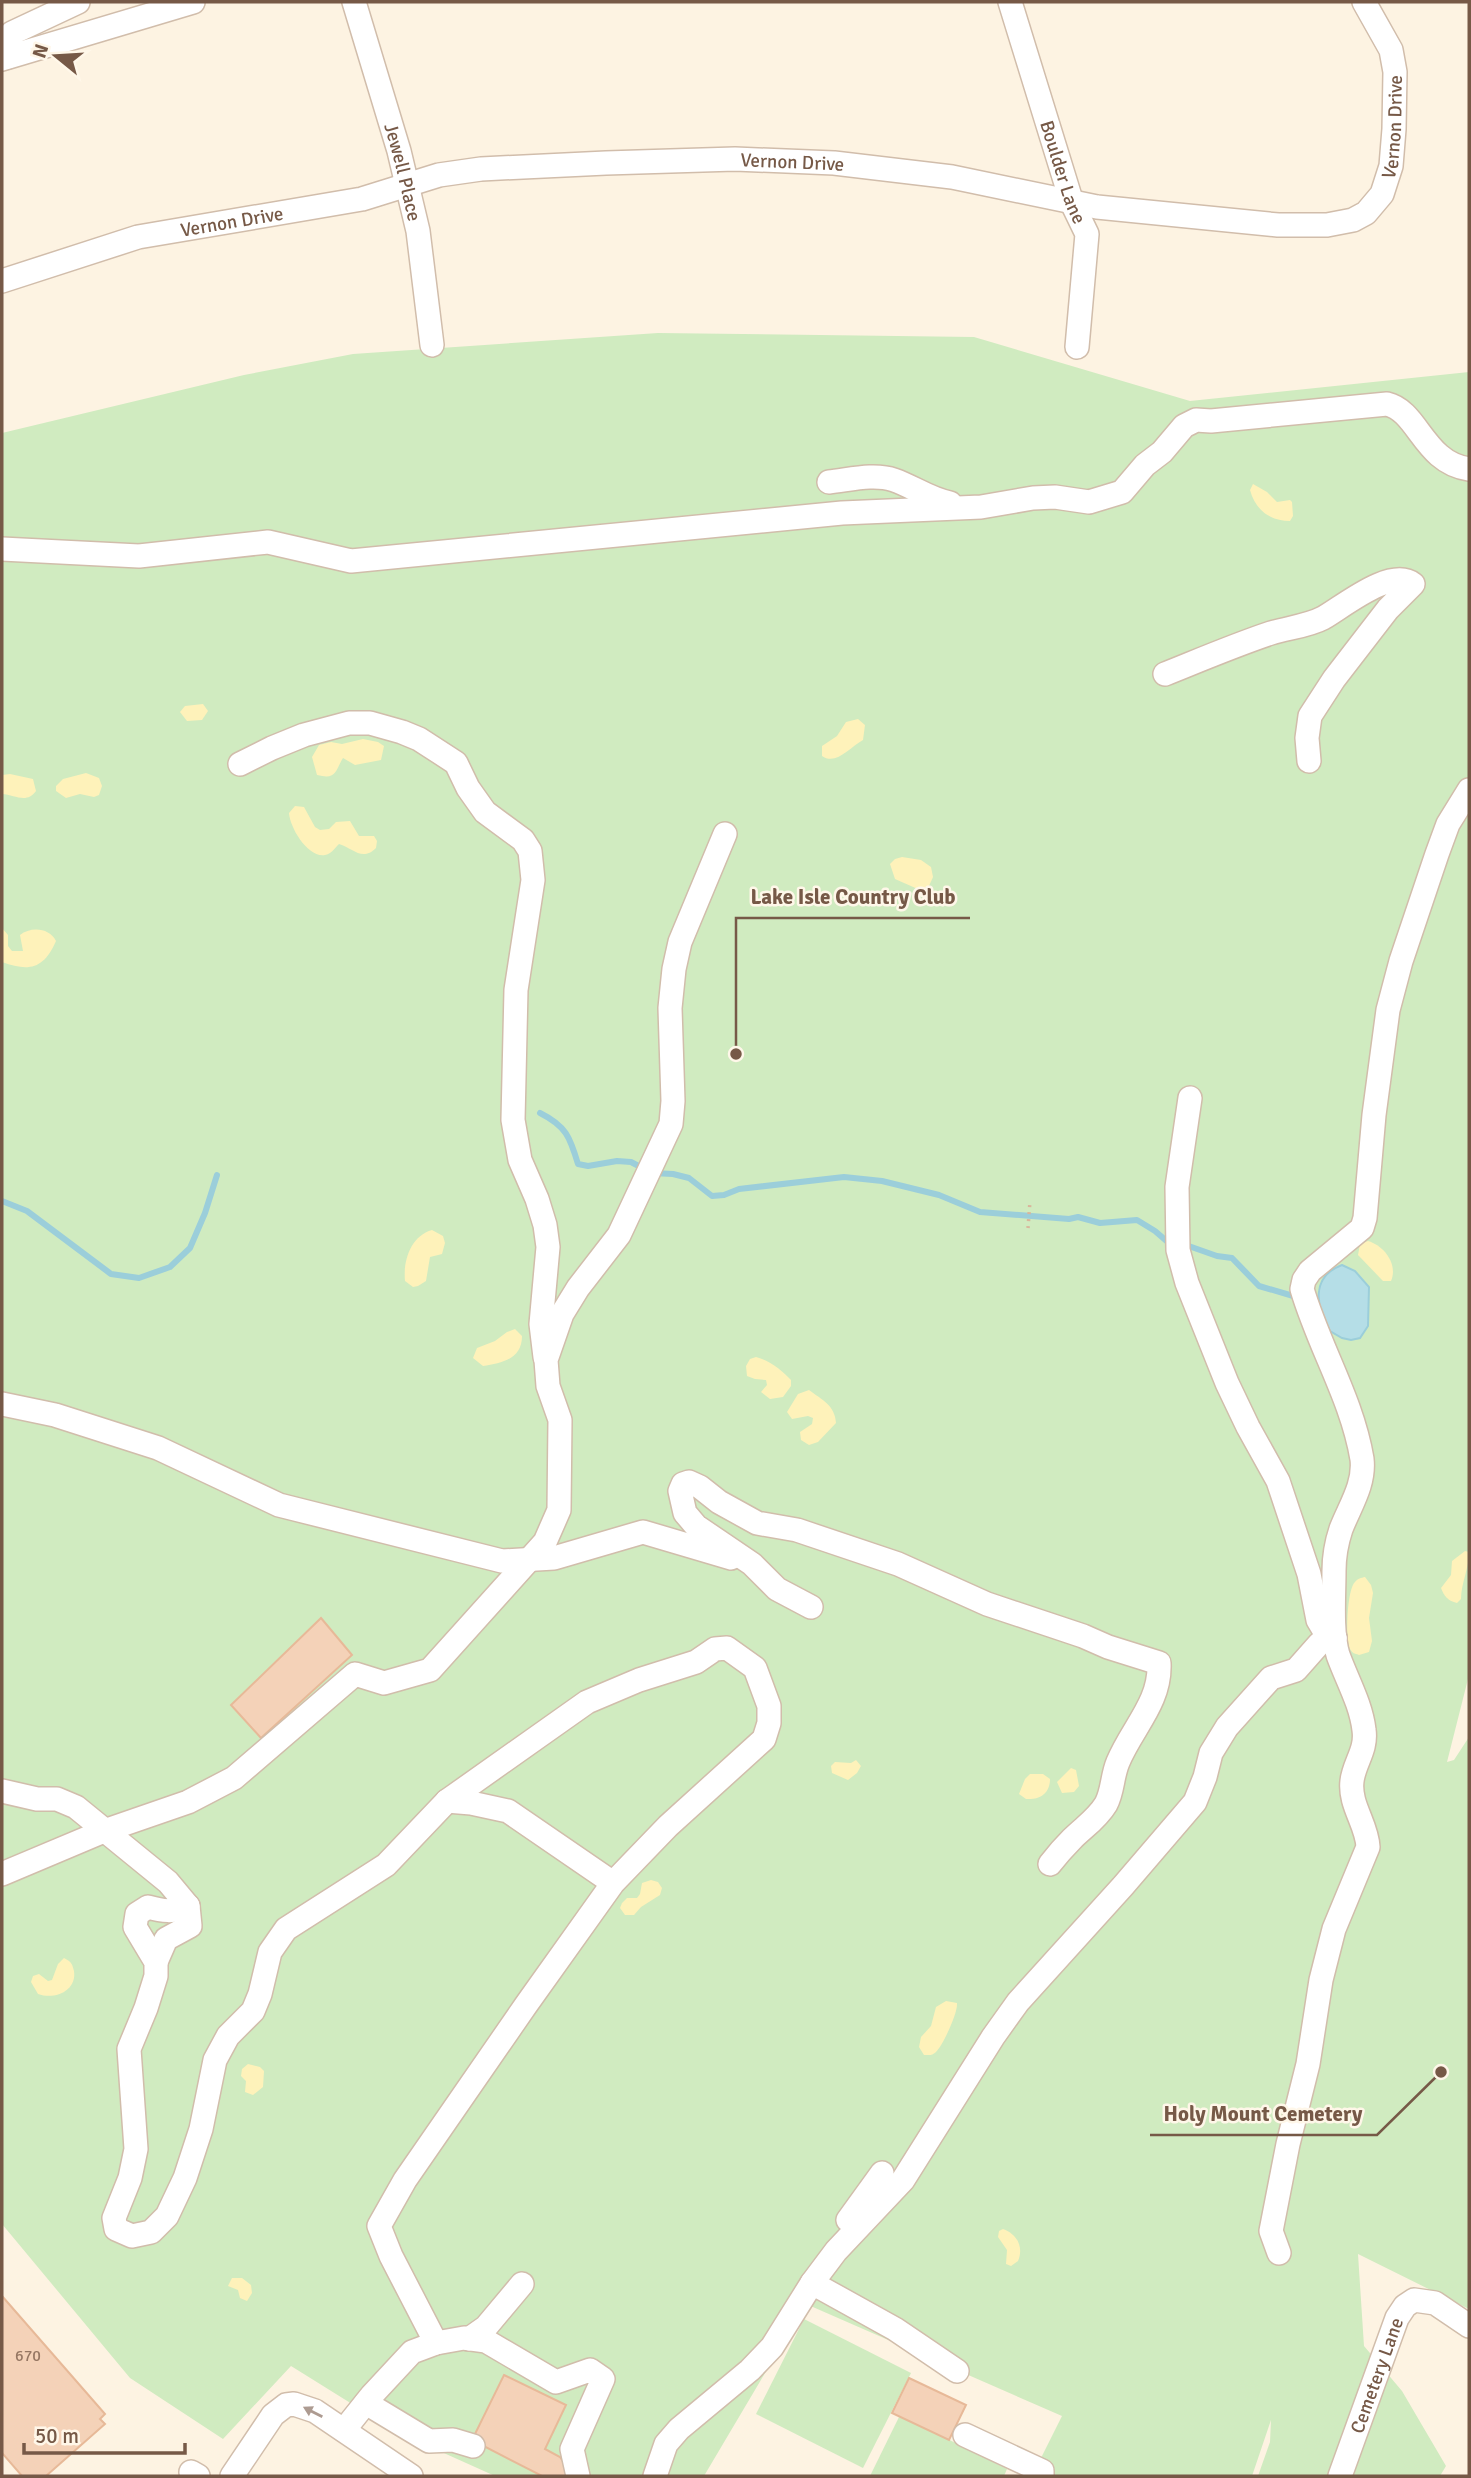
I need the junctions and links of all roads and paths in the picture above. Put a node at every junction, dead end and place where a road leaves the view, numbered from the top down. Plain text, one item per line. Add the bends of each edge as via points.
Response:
1 (78, 2) edge
2 (193, 2) edge
3 (354, 2) edge
4 (1010, 2) edge
5 (1364, 2) edge
6 (5, 58) edge
7 (407, 185) junction
8 (1072, 203) junction
9 (2, 281) edge
10 (432, 345) dead end
11 (1077, 347) dead end
12 (1469, 469) edge
13 (829, 482) dead end
14 (965, 506) junction
15 (2, 549) edge
16 (1165, 674) dead end
17 (1309, 761) dead end
18 (240, 764) dead end
19 (1469, 790) edge
20 (725, 834) dead end
21 (1190, 1098) dead end
22 (1030, 1202) dead end
23 (1028, 1228) dead end
24 (546, 1360) junction
25 (2, 1404) edge
26 (529, 1560) junction
27 (752, 1564) junction
28 (811, 1607) dead end
29 (1335, 1638) junction
30 (2, 1791) edge
31 (447, 1801) junction
32 (104, 1831) junction
33 (1050, 1864) dead end
34 (2, 1874) edge
35 (613, 1883) junction
36 (188, 1906) junction
37 (156, 1962) junction
38 (882, 2173) dead end
39 (1279, 2253) dead end
40 (812, 2283) junction
41 (522, 2284) dead end
42 (1469, 2326) edge
43 (469, 2339) junction
44 (436, 2343) junction
45 (957, 2371) dead end
46 (366, 2403) junction
47 (344, 2430) junction
48 (965, 2435) dead end
49 (472, 2445) dead end
50 (232, 2476) edge
51 (411, 2476) edge
52 (578, 2476) edge
53 (655, 2476) edge
54 (1042, 2476) edge
55 (1340, 2476) edge

1 - 6 street via 12,33
2 - 6 street
3 - 7 street, Jewell Place
4 - 8 street, Boulder Lane
5 - 8 street, Vernon Drive via 1391,50 1395,72 1391,166 1381,194 1366,212 1353,220 1326,225 1278,225
7 - 8 street, Vernon Drive via 481,169 734,159 877,167 952,177
7 - 9 street, Vernon Drive via 362,199 138,237
7 - 10 street, Jewell Place via 418,231
8 - 11 street, Boulder Lane via 1087,234
12 - 14 street via 1444,459 1403,411 1387,404 1196,420 1184,426 1122,492 1104,499 1089,502 1055,497
13 - 14 street via 878,477
14 - 15 street via 842,513 351,561 268,542 139,556
16 - 17 street via 1236,645 1319,620 1381,583 1406,578 1413,584 1388,609 1310,716
18 - 24 street via 272,747 349,723 370,723 402,732 456,762 485,812 530,850 533,880 516,990 513,1120 520,1160 545,1225 548,1247 541,1324
19 - 29 street via 1448,824 1388,1010 1362,1228 1310,1271 1301,1289 1343,1392 1363,1468 1336,1556
20 - 24 street via 680,942 674,969 671,1124 619,1235 562,1314
21 - 29 street via 1177,1187 1177,1243 1187,1283 1227,1383 1278,1481 1309,1574 1318,1620
22 - 23 path
24 - 26 street via 548,1386 560,1420 559,1510 545,1542
25 - 26 street via 55,1415 158,1448 279,1505 502,1562
26 - 27 street via 571,1554 643,1532
26 - 32 street via 430,1670 384,1684 355,1674 234,1779 188,1802
27 - 28 street via 777,1589
27 - 33 street via 696,1526 685,1513 682,1483 700,1487 757,1523 797,1530 898,1564 987,1604 1159,1663 1154,1696 1117,1764 1106,1805
29 - 39 street via 1365,1733 1352,1781 1353,1801 1368,1847 1334,1928 1321,1980 1308,2064 1271,2231
29 - 40 street via 1319,1644 1296,1670 1271,1678 1227,1727 1211,1753 1195,1802 1018,2002 903,2180 836,2250
30 - 32 street via 76,1807
31 - 35 street via 508,1811
31 - 35 street via 587,1702 696,1662 715,1648 727,1648 755,1668 769,1706 764,1739
31 - 37 street via 386,1865 286,1928 270,1952 253,2011 228,2036 215,2060 201,2129 167,2216 151,2232 132,2236 116,2229 114,2218 136,2149 129,2049 156,1976
32 - 34 street
32 - 36 street via 168,1882
35 - 44 street via 413,2169 379,2226
36 - 37 street via 190,1926 166,1939
36 - 37 street via 163,1911 148,1907 137,1914 135,1927
38 - 40 street via 821,2261
40 - 45 street via 895,2329
40 - 53 street via 772,2347 666,2444
41 - 43 street via 486,2327
42 - 55 street, Cemetery Lane via 1435,2303 1414,2300 1405,2306
43 - 44 street
43 - 52 street via 486,2341 556,2382 590,2370 603,2379 572,2449
44 - 46 street via 412,2352
46 - 47 street
46 - 49 street via 429,2441
47 -> 50 street via 315,2411 286,2406 273,2414
47 - 51 street
48 - 54 street via 1042,2471

